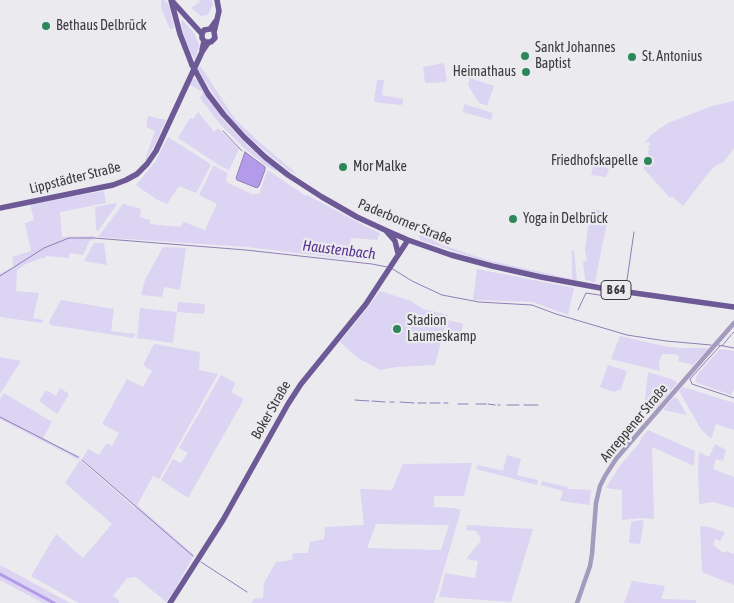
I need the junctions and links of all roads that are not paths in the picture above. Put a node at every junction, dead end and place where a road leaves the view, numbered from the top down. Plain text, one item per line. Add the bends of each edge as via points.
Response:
1 (171, 0) edge
2 (217, 0) edge
3 (207, 31) junction
4 (206, 42) junction
5 (0, 208) edge
6 (385, 230) junction
7 (408, 240) junction
8 (398, 253) junction
9 (734, 307) edge
10 (734, 318) edge
11 (734, 323) edge
12 (727, 331) junction
13 (170, 603) edge
14 (577, 603) edge

1 - 3 main road
1 - 6 main road, Paderborner Straße / B 64, bridge via 192,65 208,94 244,137 300,183
2 - 3 main road, Lippstädter Straße via 216,20
3 - 4 main road via 202,38
3 - 4 main road, Lippstädter Straße via 215,36 212,42
4 - 5 main road, Lippstädter Straße via 160,144 137,174 113,185
6 - 7 main road, Paderborner Straße / B 64
6 - 8 main road via 395,241
7 - 8 main road, Boker Straße
7 - 9 main road, Paderborner Straße / B 64 via 470,260 541,277
8 - 13 main road, Boker Straße via 366,304 301,384 223,520
10 - 12 street, Anreppener Straße
11 - 12 street, Anreppener Straße
12 - 14 street, Anreppener Straße via 616,459 605,476 596,503 590,566

